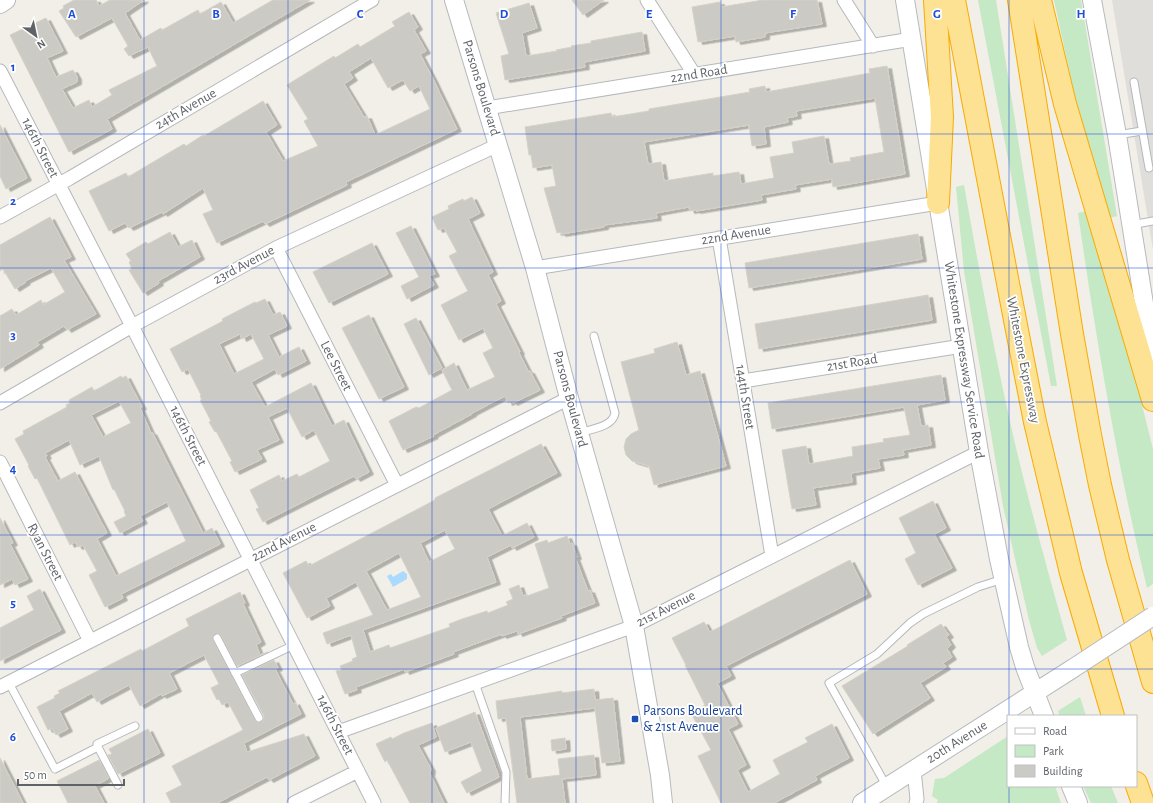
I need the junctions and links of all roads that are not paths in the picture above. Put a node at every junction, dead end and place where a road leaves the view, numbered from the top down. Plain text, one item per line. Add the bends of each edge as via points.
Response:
1 (6, 0) edge
2 (372, 0) edge
3 (454, 0) edge
4 (647, 0) edge
5 (844, 0) edge
6 (905, 0) edge
7 (935, 0) edge
8 (954, 0) edge
9 (1019, 0) edge
10 (1040, 0) edge
11 (1092, 0) edge
12 (0, 4) edge
13 (912, 39) junction
14 (873, 46) junction
15 (0, 71) edge
16 (694, 74) junction
17 (1134, 82) dead end
18 (487, 108) junction
19 (1142, 131) junction
20 (1117, 135) junction
21 (498, 145) junction
22 (1149, 168) dead end
23 (58, 185) junction
24 (938, 203) junction
25 (0, 217) edge
26 (1153, 221) edge
27 (1131, 225) junction
28 (719, 238) junction
29 (276, 248) junction
30 (535, 268) junction
31 (132, 326) junction
32 (594, 336) dead end
33 (962, 346) junction
34 (1153, 360) edge
35 (743, 381) junction
36 (569, 398) junction
37 (1153, 400) edge
38 (0, 403) edge
39 (579, 433) junction
40 (979, 452) junction
41 (0, 462) edge
42 (397, 485) junction
43 (772, 556) junction
44 (250, 560) junction
45 (1004, 578) junction
46 (1153, 616) edge
47 (634, 626) junction
48 (217, 638) dead end
49 (90, 641) junction
50 (294, 645) junction
51 (235, 673) junction
52 (1153, 682) edge
53 (475, 683) junction
54 (4, 685) edge
55 (1035, 693) junction
56 (1044, 715) edge
57 (1113, 715) edge
58 (259, 718) dead end
59 (135, 726) dead end
60 (338, 732) junction
61 (98, 747) junction
62 (914, 770) junction
63 (358, 771) junction
64 (118, 785) dead end
65 (1137, 786) edge
66 (887, 787) junction
67 (1071, 787) edge
68 (294, 803) edge
69 (374, 803) edge
70 (504, 803) edge
71 (663, 803) edge
72 (862, 803) edge
73 (916, 803) edge
74 (1078, 803) edge
75 (1143, 803) edge

1 - 12 street
2 - 23 street, 24th Avenue
3 - 18 street, Parsons Boulevard
4 - 16 street
5 - 14 street
6 - 13 street, Whitestone Expressway Service Road
7 - 24 highway via 942,117
8 - 57 highway, Whitestone Expressway via 1035,422 1071,572
9 - 52 highway via 1090,435 1120,566
10 - 37 highway via 1065,104
11 - 20 street
13 - 14 street, 22nd Road
13 - 24 street, Whitestone Expressway Service Road
14 - 16 street, 22nd Road
15 - 23 street, 146th Street
16 - 18 street, 22nd Road
17 - 19 lane
18 - 21 street, Parsons Boulevard
19 - 20 lane
19 - 22 lane
20 - 27 street
21 - 29 street, 23rd Avenue
21 - 30 street, Parsons Boulevard
23 - 25 street, 24th Avenue
23 - 31 street, 146th Street
24 - 28 street, 22nd Avenue
24 - 33 street, Whitestone Expressway Service Road
26 - 27 lane
27 - 34 street via 1145,290
28 - 30 street, 22nd Avenue
28 - 35 street, 144th Street
29 - 31 street, 23rd Avenue
29 - 42 street, Lee Street
30 - 36 street, Parsons Boulevard
31 - 38 street, 23rd Avenue
31 - 44 street, 146th Street
32 - 39 lane via 615,413 609,423
33 - 35 street, 21st Road
33 - 40 street, Whitestone Expressway Service Road
35 - 43 street, 144th Street
36 - 39 street, Parsons Boulevard
36 - 42 street, 22nd Avenue
39 - 47 street, Parsons Boulevard
40 - 43 street, 21st Avenue
40 - 45 street, Whitestone Expressway Service Road
41 - 49 street, Ryan Street
42 - 44 street, 22nd Avenue
43 - 47 street, 21st Avenue
44 - 49 street, 22nd Avenue
44 - 50 street, 146th Street
45 - 55 street, Whitestone Expressway Service Road via 1019,647
45 - 66 lane via 978,587 923,614 877,654 829,683
46 - 55 street, 20th Avenue, bridge
47 - 53 street, 21st Avenue
47 - 71 street, Parsons Boulevard
48 - 51 lane
49 - 54 street, 22nd Avenue
50 - 51 lane
50 - 60 street, 146th Street
51 - 58 lane
53 - 60 street, 21st Avenue
53 - 70 lane via 506,772
54 - 61 lane via 55,769
55 - 56 street, Whitestone Expressway Service Road
55 - 62 street, 20th Avenue
59 - 61 lane via 97,744
60 - 63 street, 146th Street
61 - 64 lane
62 - 66 street, 20th Avenue
62 - 73 street
63 - 68 street
63 - 69 street, 146th Street
65 - 75 highway
66 - 72 street, 20th Avenue
67 - 74 street

